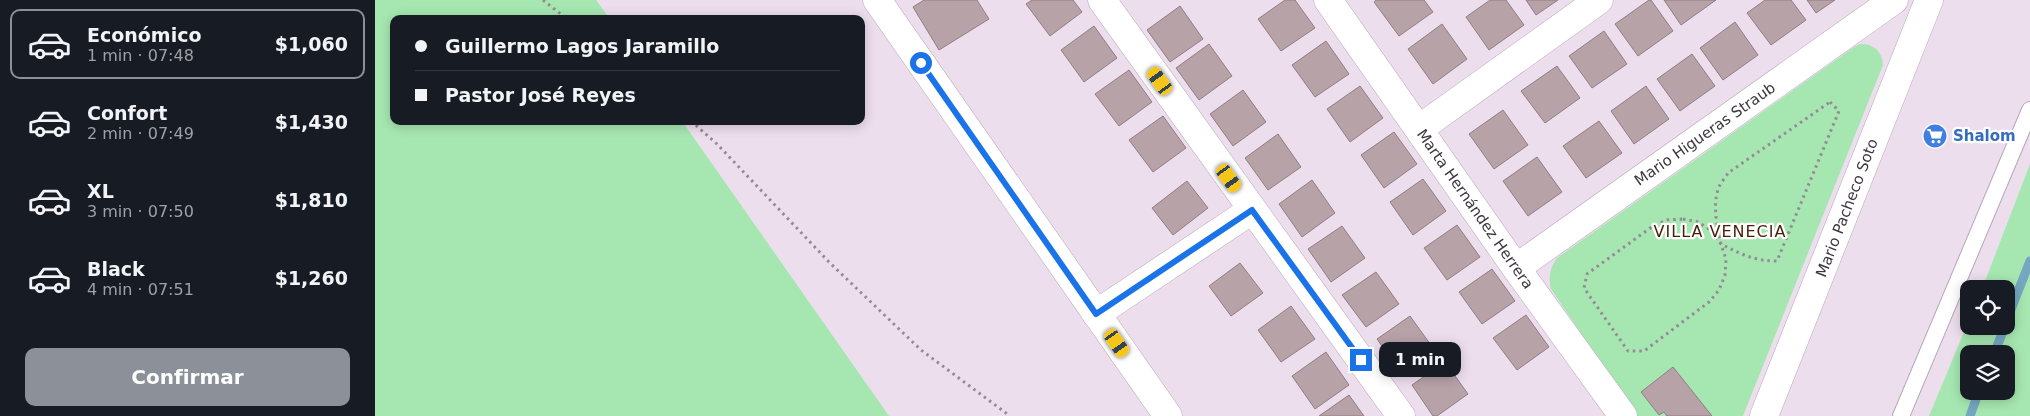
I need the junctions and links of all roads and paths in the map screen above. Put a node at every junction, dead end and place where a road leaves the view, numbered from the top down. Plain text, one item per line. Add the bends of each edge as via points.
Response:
1 (543, 0) edge
2 (877, 0) edge
3 (1102, 0) edge
4 (1599, 0) edge
5 (1894, 0) edge
6 (1929, 0) edge
7 (1331, 1) edge
8 (562, 15) edge
9 (2030, 110) edge
10 (696, 125) edge
11 (1419, 129) junction
12 (1252, 210) junction
13 (1721, 244) junction
14 (1516, 268) junction
15 (1096, 314) junction
16 (1010, 416) edge
17 (1168, 416) edge
18 (1401, 416) edge
19 (1623, 416) edge
20 (1764, 416) edge
21 (1901, 416) edge

1 - 8 path
2 - 15 street
3 - 12 street
4 - 11 street
5 - 14 street, Mario Higueras Straub
6 - 20 street, Mario Pacheco Soto
7 - 11 street, Marta Hernández Herrera
9 - 21 lane
10 - 16 path via 829,262 921,350
11 - 14 street, Marta Hernández Herrera
12 - 15 street
12 - 18 street
13 - 13 path via 1726,259 1725,275 1719,290 1709,302 1644,351 1628,351 1584,288 1587,274 1653,226 1667,220 1683,218 1698,222
13 - 13 path via 1716,209 1719,188 1728,173 1830,102 1839,111 1777,261 1744,256
14 - 19 street, Marta Hernández Herrera
15 - 17 street

